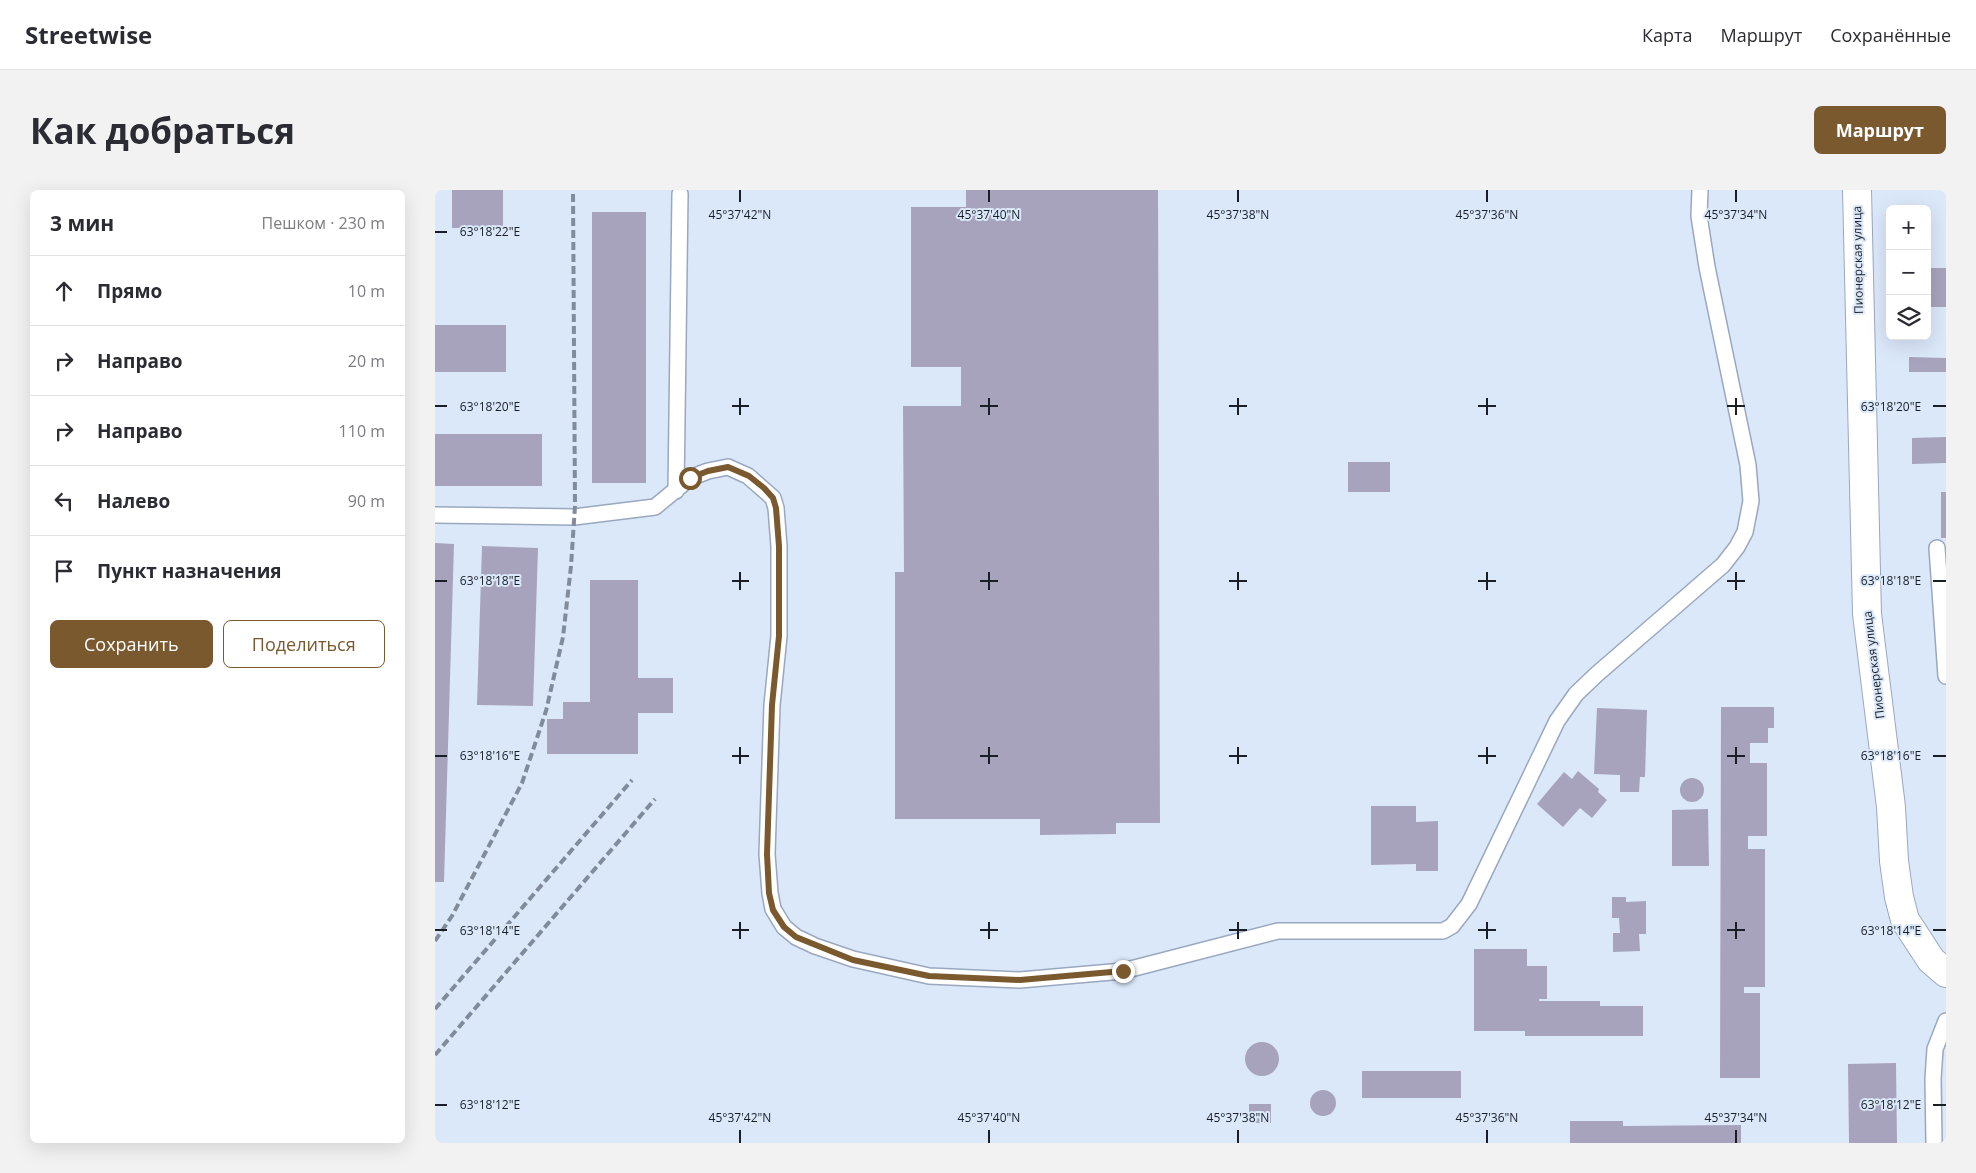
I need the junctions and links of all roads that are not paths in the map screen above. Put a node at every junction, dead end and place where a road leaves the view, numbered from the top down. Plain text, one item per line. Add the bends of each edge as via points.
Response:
1 (1700, 190) edge
2 (1857, 190) edge
3 (680, 194) dead end
4 (676, 491) junction
5 (435, 515) edge
6 (1937, 548) dead end
7 (1946, 676) edge
8 (1946, 973) edge
9 (1946, 1022) edge
10 (1939, 1079) edge
11 (1934, 1143) edge

1 - 4 lane via 1699,216 1707,267 1748,465 1751,501 1745,532 1723,565 1576,694 1557,721 1469,904 1443,931 1278,931 1123,971 1020,980 929,976 853,960 796,937 784,927 773,910 767,854 772,705 779,636 776,508 773,498 764,488 749,476 728,467 690,478
2 - 8 street, Пионерская улица via 1867,614 1891,807 1894,861 1905,920 1931,960
3 - 4 lane
4 - 5 lane via 655,507 574,517
6 - 7 lane
9 - 10 lane via 1935,1049
10 - 11 lane

